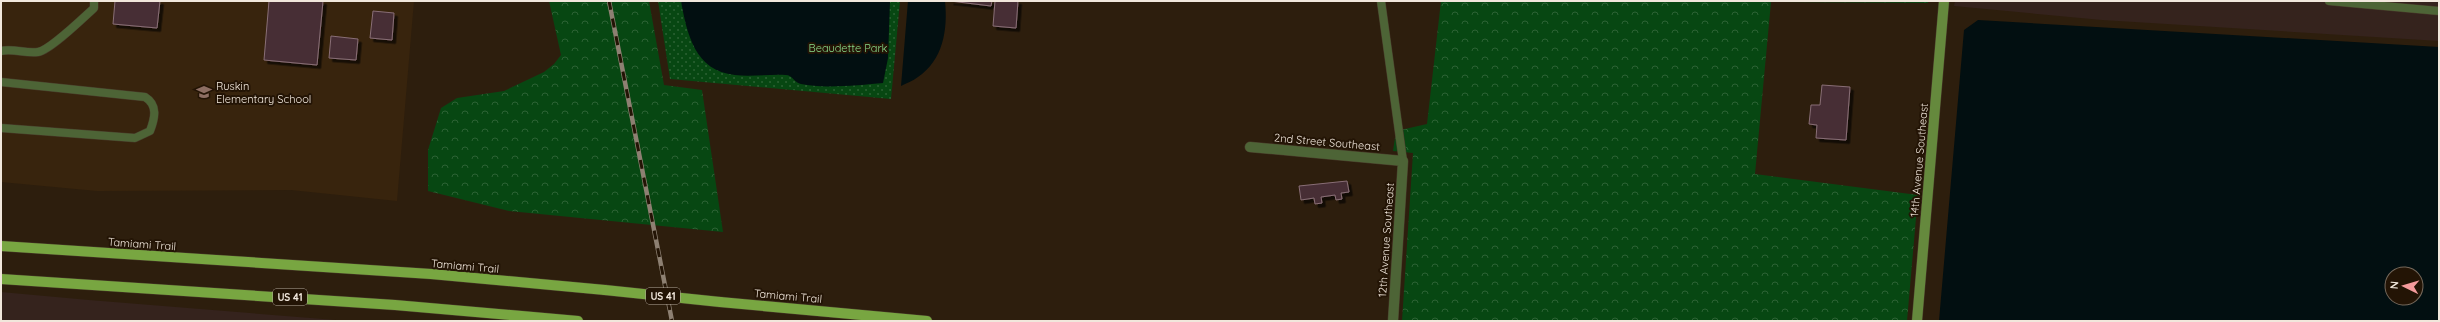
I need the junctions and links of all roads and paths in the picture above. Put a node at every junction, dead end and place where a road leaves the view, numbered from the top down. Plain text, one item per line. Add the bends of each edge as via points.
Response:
1 (94, 1) edge
2 (1381, 1) edge
3 (1944, 1) edge
4 (2329, 1) edge
5 (2439, 11) edge
6 (1, 52) edge
7 (1, 82) edge
8 (1, 128) edge
9 (1250, 147) dead end
10 (1403, 160) junction
11 (1, 246) edge
12 (1, 279) edge
13 (578, 321) edge
14 (926, 321) edge
15 (1392, 321) edge
16 (1917, 321) edge

1 - 6 lane via 94,8 56,41 39,52
2 - 10 lane
3 - 16 street, 14th Avenue Southeast
4 - 5 lane
7 - 8 lane via 145,97 151,101 154,109 154,122 150,131 135,138
9 - 10 street, 2nd Street Southeast
10 - 15 street, 12th Avenue Southeast
11 - 14 main road, Tamiami Trail / US 41, bridge via 431,274
12 - 13 main road, US 41 via 373,303

